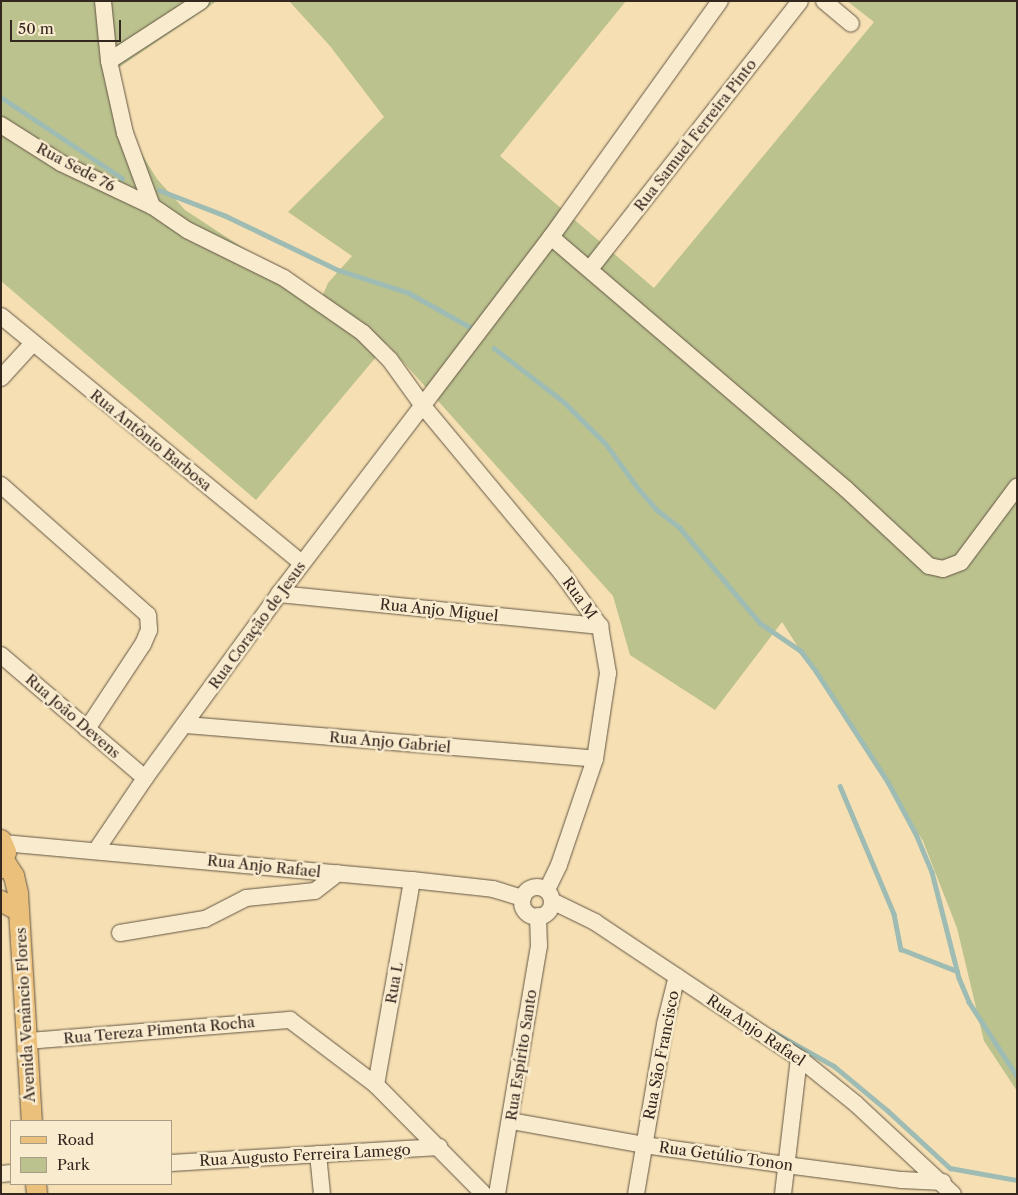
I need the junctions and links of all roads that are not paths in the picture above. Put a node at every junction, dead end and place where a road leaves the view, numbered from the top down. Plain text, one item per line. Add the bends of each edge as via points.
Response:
1 (103, 1) edge
2 (201, 1) edge
3 (720, 1) edge
4 (800, 1) edge
5 (824, 1) edge
6 (851, 24) dead end
7 (109, 61) junction
8 (1, 125) edge
9 (152, 206) junction
10 (551, 237) junction
11 (590, 269) junction
12 (1, 316) edge
13 (32, 344) junction
14 (1, 378) edge
15 (423, 406) junction
16 (1, 485) edge
17 (1017, 487) edge
18 (302, 563) junction
19 (279, 594) junction
20 (600, 626) junction
21 (1, 654) edge
22 (185, 725) junction
23 (87, 729) junction
24 (595, 760) junction
25 (144, 778) junction
26 (97, 849) junction
27 (3, 854) edge
28 (338, 873) junction
29 (412, 880) junction
30 (550, 895) junction
31 (523, 898) junction
32 (9, 905) edge
33 (538, 916) junction
34 (120, 933) dead end
35 (677, 976) junction
36 (28, 1041) junction
37 (799, 1058) junction
38 (376, 1086) junction
39 (32, 1120) edge
40 (511, 1121) junction
41 (644, 1145) junction
42 (440, 1147) junction
43 (318, 1154) junction
44 (172, 1163) edge
45 (786, 1165) junction
46 (943, 1190) edge
47 (494, 1193) edge
48 (322, 1194) edge
49 (636, 1194) edge
50 (783, 1194) edge

1 - 7 street
2 - 7 street
3 - 10 street, Rua Coração de Jesus
4 - 11 street, Rua Samuel Ferreira Pinto
5 - 6 street
7 - 9 street via 125,133
8 - 9 street, Rua Sede 76 via 61,163
9 - 15 street, Rua Sede 76 via 186,230 284,278 334,311 390,360
10 - 11 street
10 - 15 street, Rua Coração de Jesus
11 - 17 street via 846,489 930,566 944,569 961,562
12 - 13 street, Rua Antônio Barbosa
13 - 14 street
13 - 18 street, Rua Antônio Barbosa
15 - 18 street, Rua Coração de Jesus
15 - 20 street, Rua M via 561,572
16 - 23 street via 148,615 149,630 143,644
18 - 19 street, Rua Coração de Jesus
19 - 20 street, Rua Anjo Miguel
19 - 22 street, Rua Coração de Jesus
20 - 24 street, Rua M via 608,673
21 - 23 street, Rua João Devens
22 - 24 street, Rua Anjo Gabriel
22 - 25 street, Rua Coração de Jesus
23 - 25 street, Rua João Devens
24 - 30 street, Rua M
25 - 26 street, Rua Coração de Jesus
26 - 27 street, Rua Anjo Rafael
26 - 28 street, Rua Anjo Rafael
27 - 32 main road, Avenida Venâncio Flores via 17,884
28 - 29 street, Rua Anjo Rafael
28 - 34 street via 315,892 246,898 205,919
29 - 31 street, Rua Anjo Rafael via 493,889
29 - 38 street, Rua L
30 - 31 street via 534,887
30 - 33 street via 548,912
30 - 35 street, Rua Anjo Rafael
31 - 33 street via 525,910
32 - 36 main road, Avenida Venâncio Flores
33 - 40 street, Rua Espírito Santo via 539,946
35 - 37 street, Rua Anjo Rafael
35 - 41 street, Rua São Francisco
36 - 38 street, Rua Tereza Pimenta Rocha via 290,1020
36 - 39 main road, Avenida Venâncio Flores
37 - 45 street
37 - 46 street, Rua Anjo Rafael via 856,1104
38 - 42 street
40 - 41 street, Rua Getúlio Tonon
40 - 47 street, Rua Espírito Santo
41 - 45 street, Rua Getúlio Tonon
41 - 49 street, Rua São Francisco
42 - 43 street, Rua Augusto Ferreira Lamego
42 - 47 street
43 - 44 street, Rua Augusto Ferreira Lamego
43 - 48 street
45 - 46 street, Rua Getúlio Tonon via 902,1180
45 - 50 street

